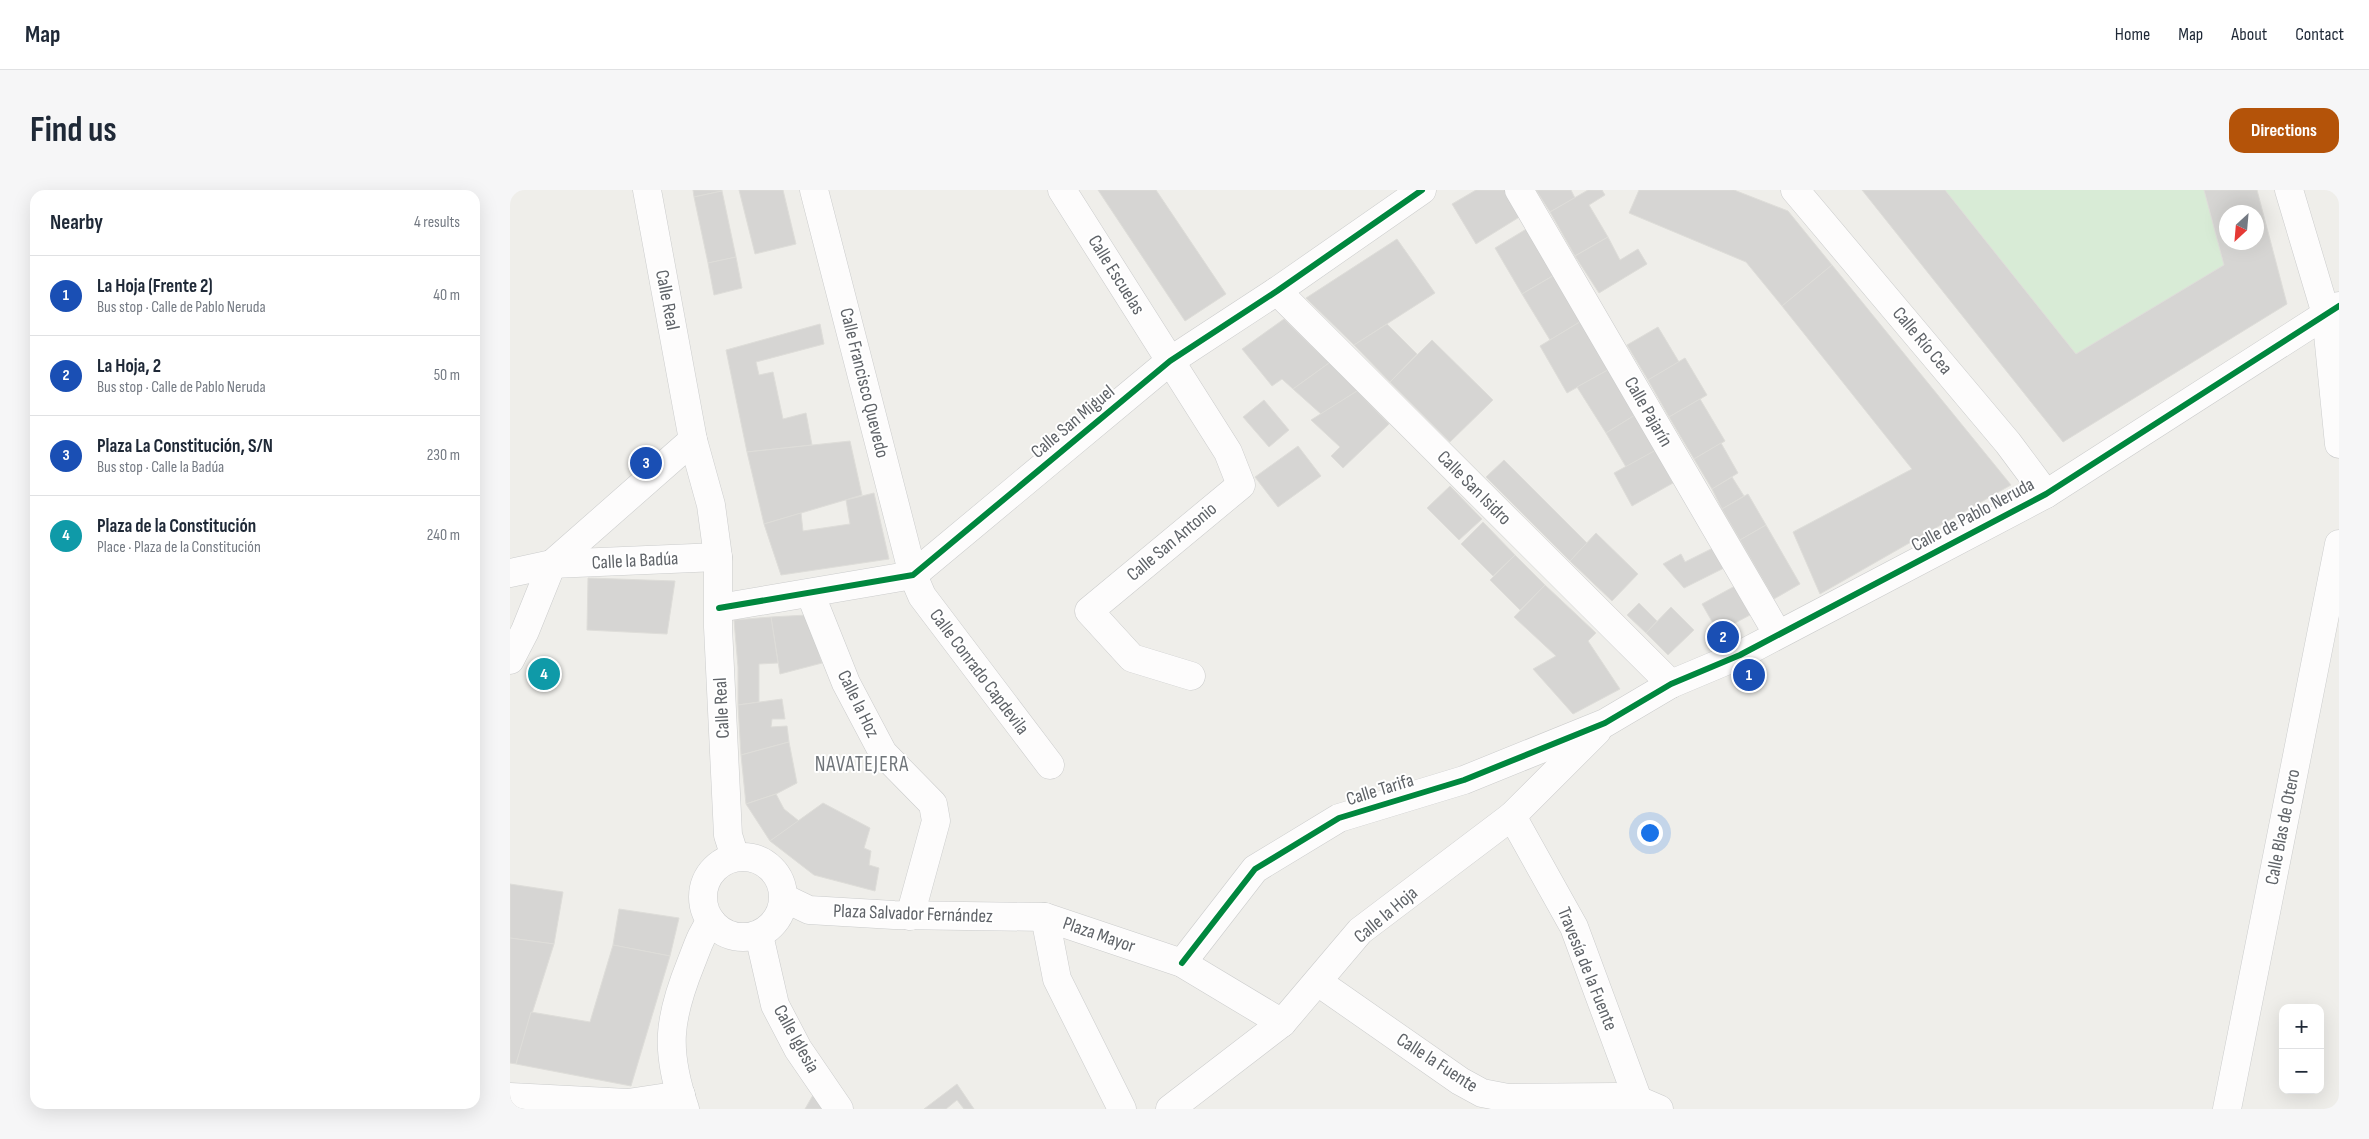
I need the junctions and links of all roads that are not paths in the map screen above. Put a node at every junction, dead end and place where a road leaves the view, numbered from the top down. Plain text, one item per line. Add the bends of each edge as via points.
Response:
1 (646, 190) edge
2 (814, 190) edge
3 (1062, 190) edge
4 (1422, 190) edge
5 (1519, 190) edge
6 (1795, 190) edge
7 (2289, 190) edge
8 (1278, 291) junction
9 (2333, 310) edge
10 (1170, 360) junction
11 (693, 440) junction
12 (2339, 444) edge
13 (2046, 494) junction
14 (2339, 544) edge
15 (718, 557) junction
16 (552, 564) junction
17 (510, 573) edge
18 (913, 575) junction
19 (810, 593) junction
20 (719, 608) junction
21 (1777, 633) junction
22 (510, 660) edge
23 (1191, 676) dead end
24 (1671, 684) junction
25 (1605, 723) junction
26 (1050, 765) dead end
27 (1512, 816) junction
28 (735, 857) junction
29 (784, 898) junction
30 (910, 916) junction
31 (1045, 917) junction
32 (711, 922) junction
33 (759, 935) junction
34 (1182, 964) junction
35 (1318, 982) junction
36 (1282, 1023) junction
37 (510, 1097) edge
38 (683, 1102) edge
39 (1649, 1104) edge
40 (839, 1109) edge
41 (1122, 1109) edge
42 (1170, 1109) edge
43 (2227, 1109) edge

1 - 11 street, Calle Real
2 - 18 street, Calle Francisco Quevedo
3 - 10 street, Calle Escuelas
4 - 8 street, Calle San Miguel
5 - 21 street, Calle Pajarín
6 - 13 street, Calle Río Cea via 2008,443
7 - 9 street
8 - 10 street, Calle San Miguel
8 - 24 street, Calle San Isidro
9 - 12 street
9 - 13 street, Calle de Pablo Neruda
10 - 18 street, Calle San Miguel
10 - 23 street, Calle San Antonio via 1228,452 1241,485 1089,611 1132,658
11 - 15 street, Calle Real via 711,505
11 - 16 street, Calle la Badúa
13 - 21 street, Calle de Pablo Neruda
14 - 43 street, Calle Blas de Otero
15 - 16 street, Calle la Badúa
15 - 20 street, Calle Real
16 - 17 street, Calle la Badúa
16 - 22 street
18 - 19 street
18 - 26 street, Calle Conrado Capdevila via 922,596
19 - 20 street
19 - 30 street, Calle la Hoz via 846,683 883,754 933,804 936,821
20 - 28 street, Calle Real via 728,835
21 - 24 street, Calle de Pablo Neruda via 1740,655
24 - 25 street, Calle de Pablo Neruda
25 - 27 street, Calle la Hoja
25 - 34 street, Calle Tarifa via 1464,780 1339,818 1255,869
27 - 35 street, Calle la Hoja via 1360,931
27 - 39 street, Travesía de la Fuente via 1574,927
28 - 29 street via 751,857 765,863 776,873
28 - 32 street via 721,863 710,874 704,888 703,905
29 - 30 street, Plaza Salvador Fernández via 809,910
29 - 33 street via 780,916 771,928
30 - 31 street, Plaza Salvador Fernández
31 - 34 street, Plaza Mayor
31 - 41 street, Plaza Mayor via 1056,980
32 - 33 street via 724,934 741,938
32 - 38 street via 703,932 680,991 671,1026 672,1061
33 - 40 street, Calle Iglesia via 775,1005 798,1049
34 - 36 street, Plaza Mayor
35 - 36 street, Calle la Hoja
35 - 39 street, Calle la Fuente via 1482,1093 1508,1098 1616,1097
36 - 42 street, Calle la Hoja
37 - 38 street via 628,1103

